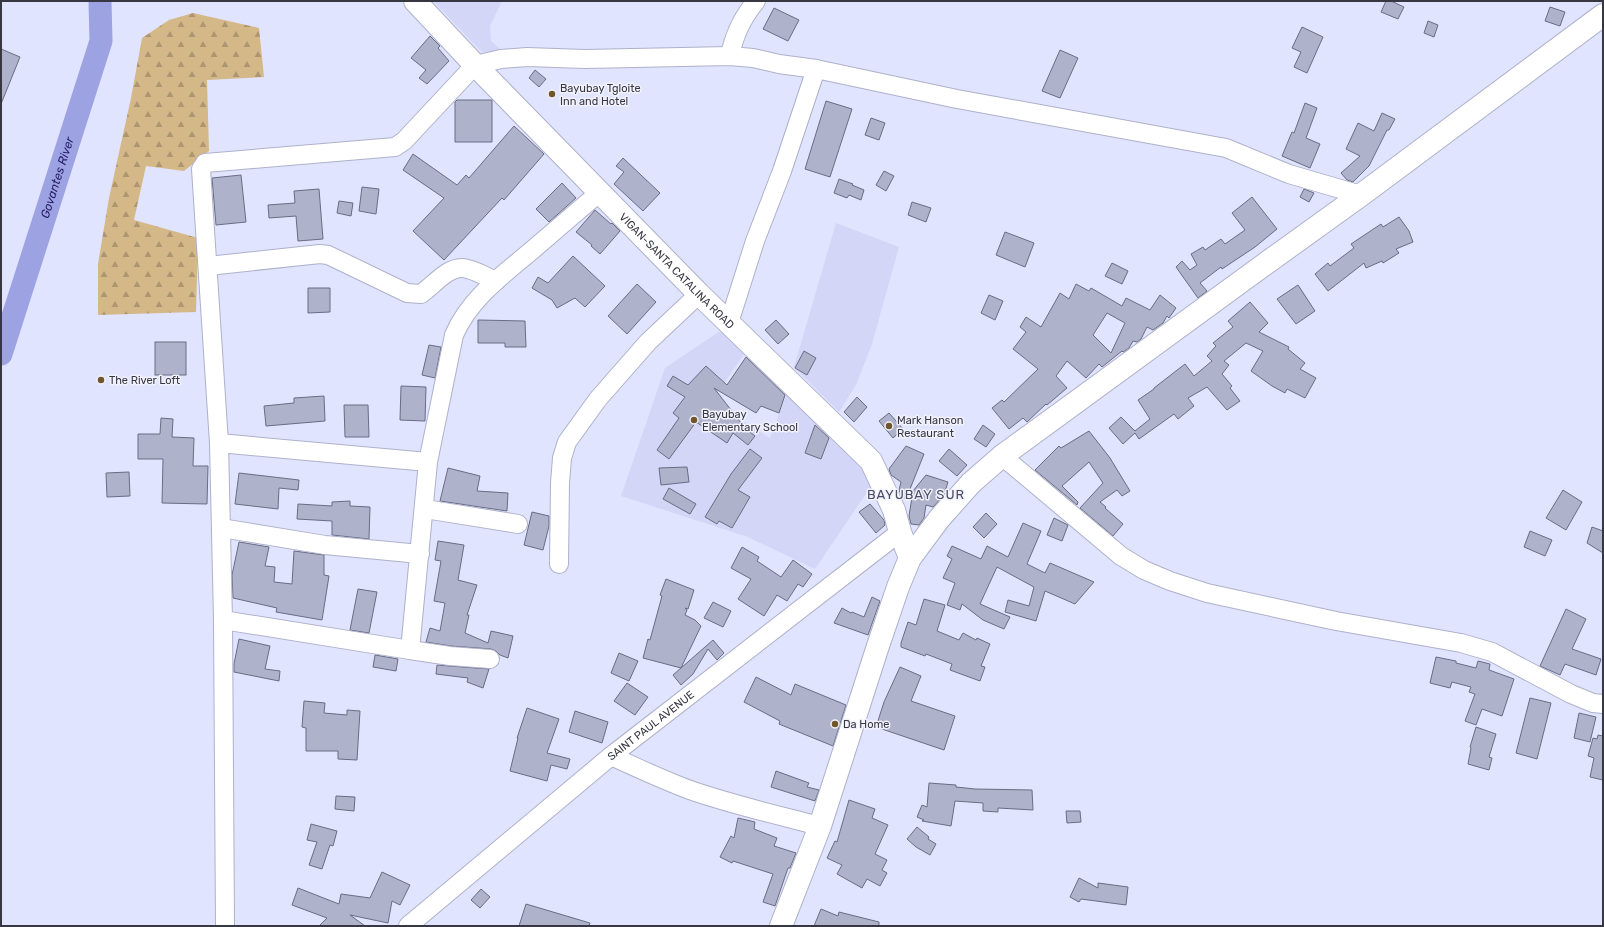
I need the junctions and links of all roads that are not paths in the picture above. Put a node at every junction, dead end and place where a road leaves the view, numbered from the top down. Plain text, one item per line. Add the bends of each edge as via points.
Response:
1 (415, 1) edge
2 (756, 1) edge
3 (1603, 15) edge
4 (730, 56) junction
5 (475, 65) junction
6 (816, 68) junction
7 (600, 192) junction
8 (1361, 195) junction
9 (208, 266) junction
10 (496, 281) junction
11 (699, 294) junction
12 (729, 323) junction
13 (219, 443) junction
14 (1002, 456) junction
15 (428, 462) junction
16 (425, 509) junction
17 (518, 524) dead end
18 (221, 528) junction
19 (900, 532) junction
20 (420, 554) junction
21 (910, 558) junction
22 (560, 564) dead end
23 (223, 620) junction
24 (410, 650) junction
25 (490, 659) dead end
26 (1603, 704) edge
27 (611, 756) junction
28 (820, 826) junction
29 (225, 926) edge
30 (408, 926) edge
31 (782, 926) edge

1 - 5 main road, VIGAN-SANTA CATALINA ROAD
2 - 4 street via 738,26
3 - 8 main road
4 - 5 street via 585,59 527,57
4 - 6 street
5 - 7 main road, VIGAN-SANTA CATALINA ROAD
5 - 9 street via 404,141 395,147 205,163 201,169
6 - 8 street via 957,99 1226,148 1290,174
6 - 12 street via 782,170 755,240
7 - 10 street
7 - 11 main road, VIGAN-SANTA CATALINA ROAD
8 - 14 main road
9 - 10 street via 320,254 414,295 421,294 454,269 468,269
9 - 13 street
10 - 15 street via 473,304 454,335
11 - 12 main road, VIGAN-SANTA CATALINA ROAD
11 - 22 street via 643,348 598,399 566,442 560,483
12 - 19 main road, VIGAN-SANTA CATALINA ROAD via 871,461 894,510
13 - 15 street
13 - 18 street
14 - 21 main road via 970,483
14 - 26 street via 1121,556 1144,570 1170,581 1206,593 1328,619 1461,643 1492,652 1571,694 1593,703
15 - 16 street
16 - 17 street
16 - 20 street
18 - 20 street via 325,545
18 - 23 street
19 - 21 main road, VIGAN-SANTA CATALINA ROAD
19 - 27 street, SAINT PAUL AVENUE
20 - 24 street
21 - 28 main road via 898,587
23 - 24 street
23 - 29 street
24 - 25 street
27 - 28 street via 692,790
27 - 30 street, SAINT PAUL AVENUE
28 - 31 main road

